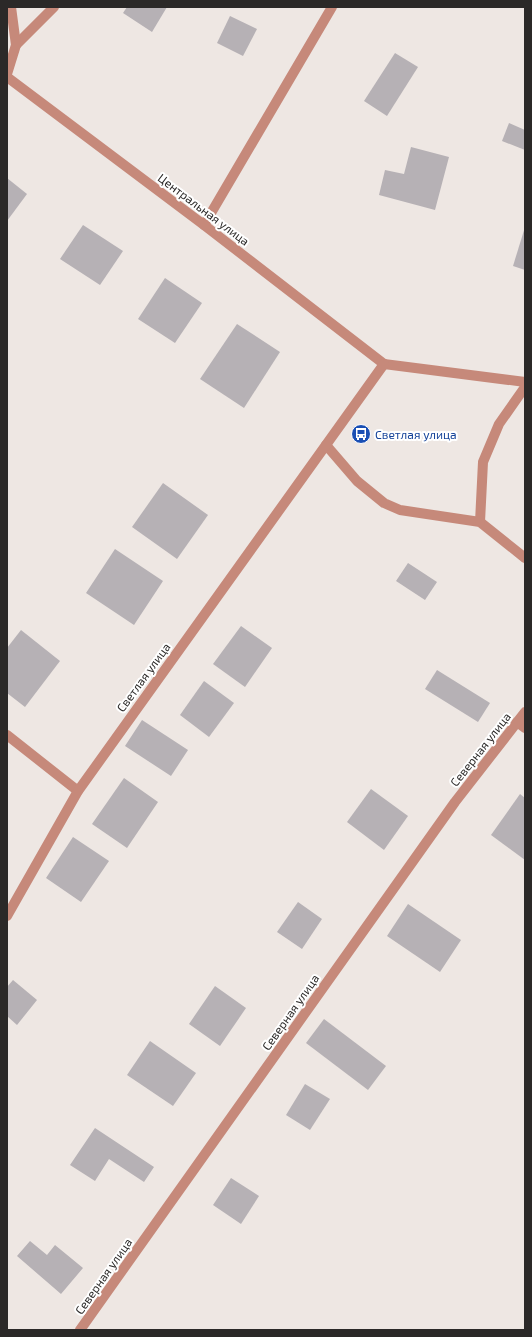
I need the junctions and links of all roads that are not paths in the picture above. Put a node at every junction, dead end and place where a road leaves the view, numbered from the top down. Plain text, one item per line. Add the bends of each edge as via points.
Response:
1 (11, 7) edge
2 (54, 7) edge
3 (332, 7) edge
4 (16, 45) junction
5 (7, 74) edge
6 (7, 78) edge
7 (204, 225) junction
8 (384, 364) junction
9 (525, 382) edge
10 (525, 387) edge
11 (326, 445) junction
12 (480, 522) junction
13 (525, 558) edge
14 (525, 712) edge
15 (521, 725) edge
16 (7, 735) edge
17 (78, 791) junction
18 (7, 916) edge
19 (80, 1330) edge

1 - 4 street
2 - 4 street
3 - 7 street
4 - 5 street
6 - 7 street, Центральная улица
7 - 8 street, Центральная улица
8 - 9 street
8 - 11 street, Светлая улица
10 - 12 street via 499,424 483,462
11 - 12 street via 357,481 384,503 400,510
11 - 17 street, Светлая улица
12 - 13 street
14 - 15 street, Северная улица
15 - 19 street, Северная улица via 455,802
16 - 17 street
17 - 18 street, Светлая улица

